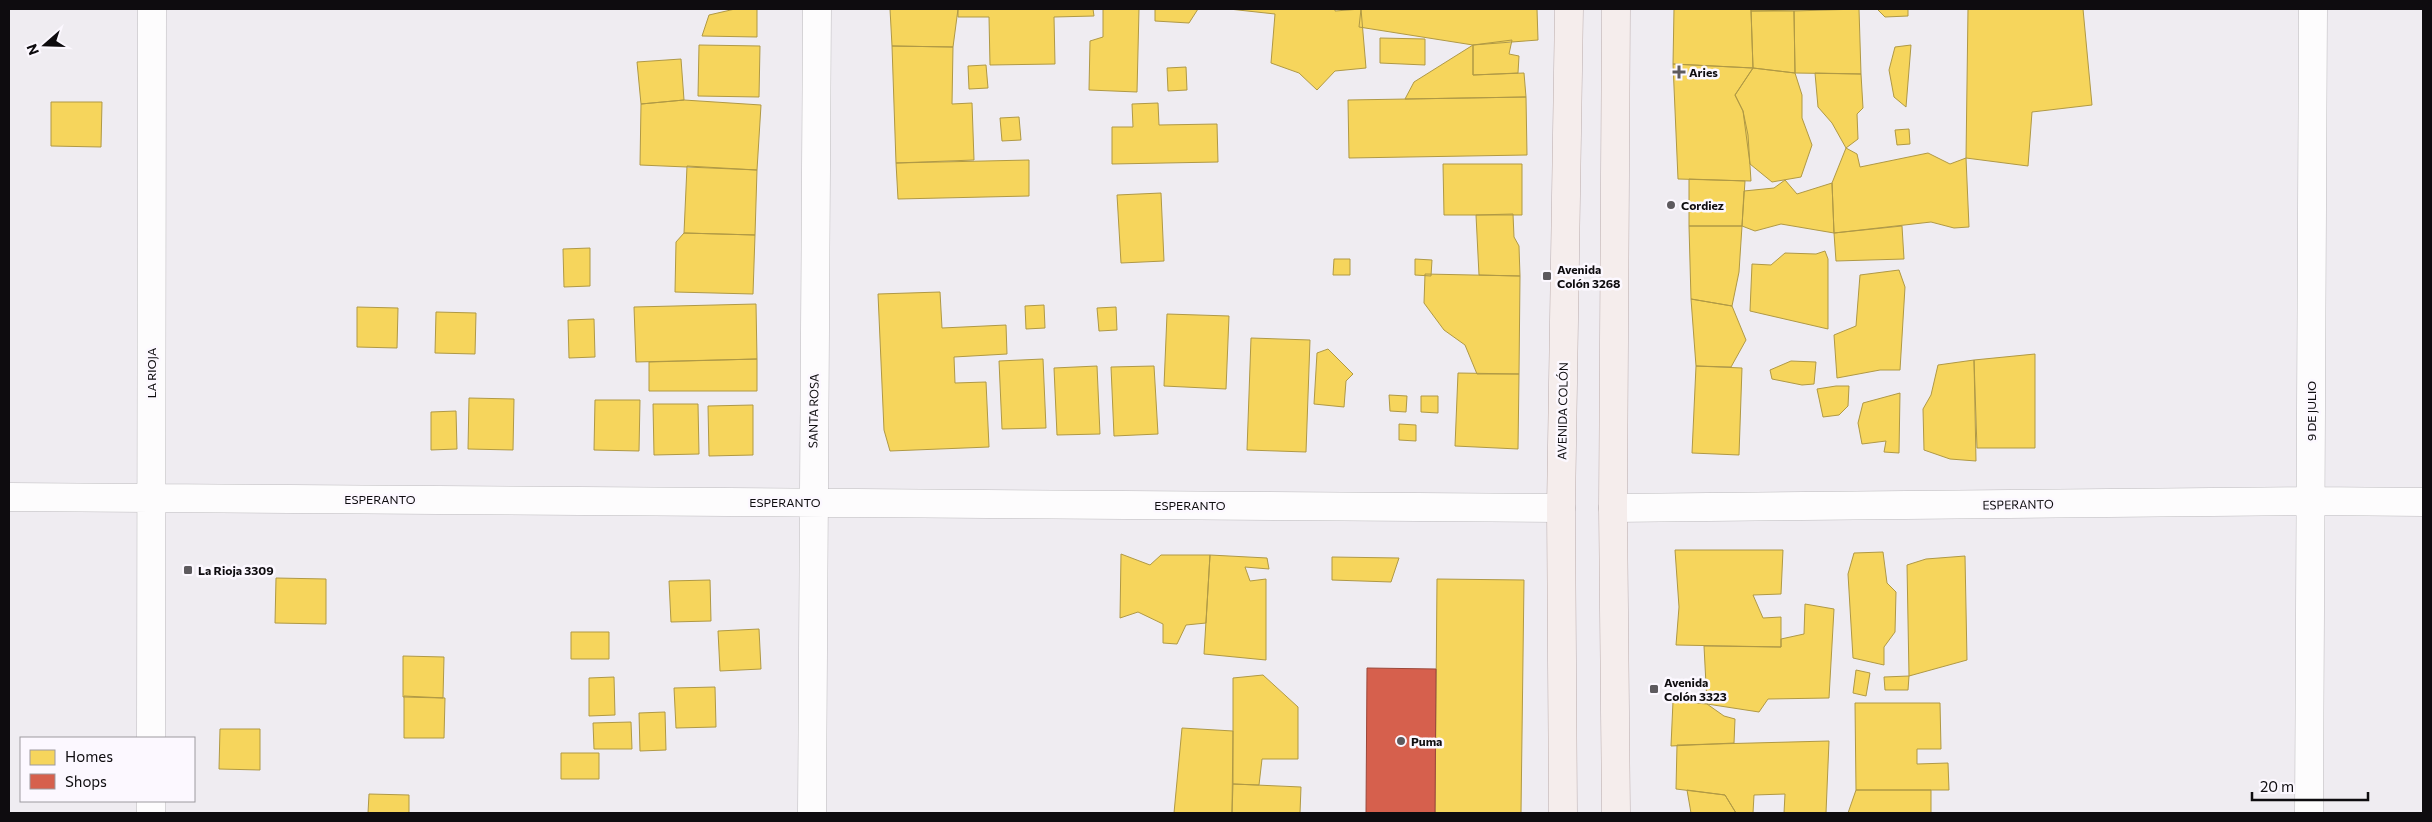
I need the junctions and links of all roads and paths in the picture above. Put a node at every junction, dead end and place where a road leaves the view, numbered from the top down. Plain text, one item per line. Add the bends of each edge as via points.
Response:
1 (152, 9) edge
2 (817, 9) edge
3 (1569, 9) edge
4 (1616, 9) edge
5 (2313, 9) edge
6 (9, 497) edge
7 (151, 498) junction
8 (2311, 501) junction
9 (812, 502) junction
10 (2423, 502) edge
11 (1561, 508) junction
12 (1613, 508) junction
13 (151, 737) edge
14 (812, 813) edge
15 (1563, 813) edge
16 (1616, 813) edge
17 (2309, 813) edge

1 - 7 street, LA RIOJA
2 - 9 street, SANTA ROSA
3 - 11 main road, AVENIDA COLÓN
4 - 12 main road
5 - 8 street, 9 DE JULIO
6 - 7 street, ESPERANTO
7 - 9 street, ESPERANTO
7 - 13 street, LA RIOJA
8 - 10 street, ESPERANTO
8 - 12 street, ESPERANTO
8 - 17 street, 9 DE JULIO
9 - 11 street, ESPERANTO
9 - 14 street, SANTA ROSA
11 - 15 main road, AVENIDA COLÓN
12 - 16 main road

